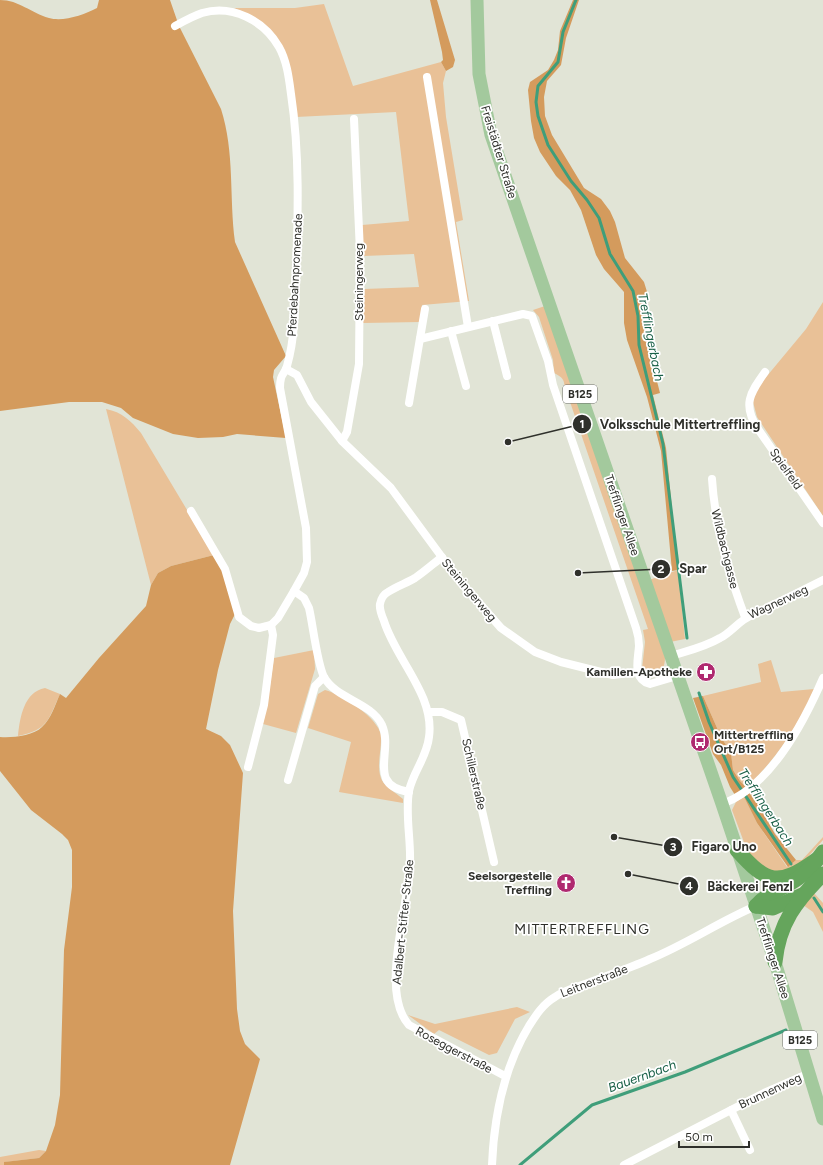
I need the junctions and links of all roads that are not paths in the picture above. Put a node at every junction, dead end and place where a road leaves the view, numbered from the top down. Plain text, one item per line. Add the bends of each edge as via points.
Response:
1 (477, 0) edge
2 (175, 26) dead end
3 (427, 77) dead end
4 (354, 119) dead end
5 (516, 207) joint
6 (425, 309) dead end
7 (493, 321) junction
8 (468, 327) junction
9 (451, 332) junction
10 (420, 339) junction
11 (286, 369) junction
12 (765, 372) dead end
13 (507, 376) dead end
14 (466, 386) dead end
15 (408, 402) dead end
16 (342, 441) junction
17 (712, 479) dead end
18 (191, 511) dead end
19 (823, 523) edge
20 (442, 557) junction
21 (823, 580) edge
22 (294, 591) junction
23 (745, 617) junction
24 (271, 625) junction
25 (670, 656) junction
26 (637, 672) junction
27 (324, 676) junction
28 (677, 676) junction
29 (823, 678) edge
30 (429, 712) junction
31 (248, 767) dead end
32 (288, 780) dead end
33 (409, 792) junction
34 (722, 804) junction
35 (737, 850) junction
36 (820, 856) edge
37 (494, 862) dead end
38 (823, 874) edge
39 (803, 895) junction
40 (756, 906) junction
41 (775, 962) junction
42 (405, 1021) joint
43 (810, 1073) junction
44 (505, 1076) junction
45 (731, 1110) junction
46 (823, 1120) edge
47 (750, 1150) dead end
48 (492, 1165) edge
49 (625, 1165) edge

1 - 5 main road, Freistädter Straße / B125 via 478,56 482,93 491,135
2 - 11 street, Pferdebahnpromenade via 210,11 234,12 266,30 280,49 285,62 297,137 298,214 296,307
3 - 8 street
4 - 16 street, Steiningerweg via 360,252 359,364 347,432
5 - 25 main road, Trefflinger Allee / B125
6 - 10 street
7 - 8 street
7 - 13 street
7 - 26 street via 523,314 534,320 553,385 639,638
8 - 9 street
9 - 10 street
9 - 14 street
10 - 15 street
11 - 16 street, Steiningerweg via 296,375 311,402
11 - 22 street, Pferdebahnpromenade via 280,377 281,394 307,541 304,574
12 - 19 street, Spielfeld via 750,396 748,405 752,416 758,429
16 - 20 street, Steiningerweg via 391,488
17 - 23 street, Wildbachgasse via 723,550
18 - 24 street via 225,569 239,617 245,623 258,628
20 - 26 street, Steiningerweg via 489,616 524,645 561,662 604,674
20 - 30 street, Adalbert-Stifter-Straße via 416,577 388,592 382,597 380,604 385,626 394,646
21 - 23 street, Wagnerweg
22 - 24 street, Pferdebahnpromenade
22 - 27 street via 304,598 309,608
23 - 25 street, Wagnerweg via 721,638
24 - 31 street via 273,635 264,704
25 - 28 main road, Trefflinger Allee / B125
26 - 28 street via 642,680 650,684
27 - 32 street via 315,686
27 - 33 street via 334,687 378,720 384,732 386,778 394,788
28 - 34 main road, Trefflinger Allee / B125
29 - 34 street via 808,713 763,777 736,798
30 - 33 street, Adalbert-Stifter-Straße via 430,737 426,752 412,778
30 - 37 street, Schillerstraße via 442,712 461,720
33 - 42 street, Adalbert-Stifter-Straße via 410,863 398,951 396,987 398,1004
34 - 35 main road, Trefflinger Allee / B125
35 - 36 highway via 754,868 771,878 785,878 802,870
35 - 40 main road, Trefflinger Allee / B125
36 - 40 highway via 807,872 764,896
38 - 39 highway
39 - 40 highway via 773,908
39 - 41 highway via 786,920 776,949
40 - 41 main road, Trefflinger Allee / B125
40 - 44 street, Leitnerstraße via 730,917 662,954 554,997 535,1016 514,1052
41 - 43 main road, Trefflinger Allee / B125
42 - 44 street, Roseggerstraße
43 - 45 street, Brunnenweg
43 - 46 main road, Trefflinger Allee / B125
44 - 48 street, Leitnerstraße via 496,1120
45 - 47 street, Brunnenweg
45 - 49 street, Brunnenweg

